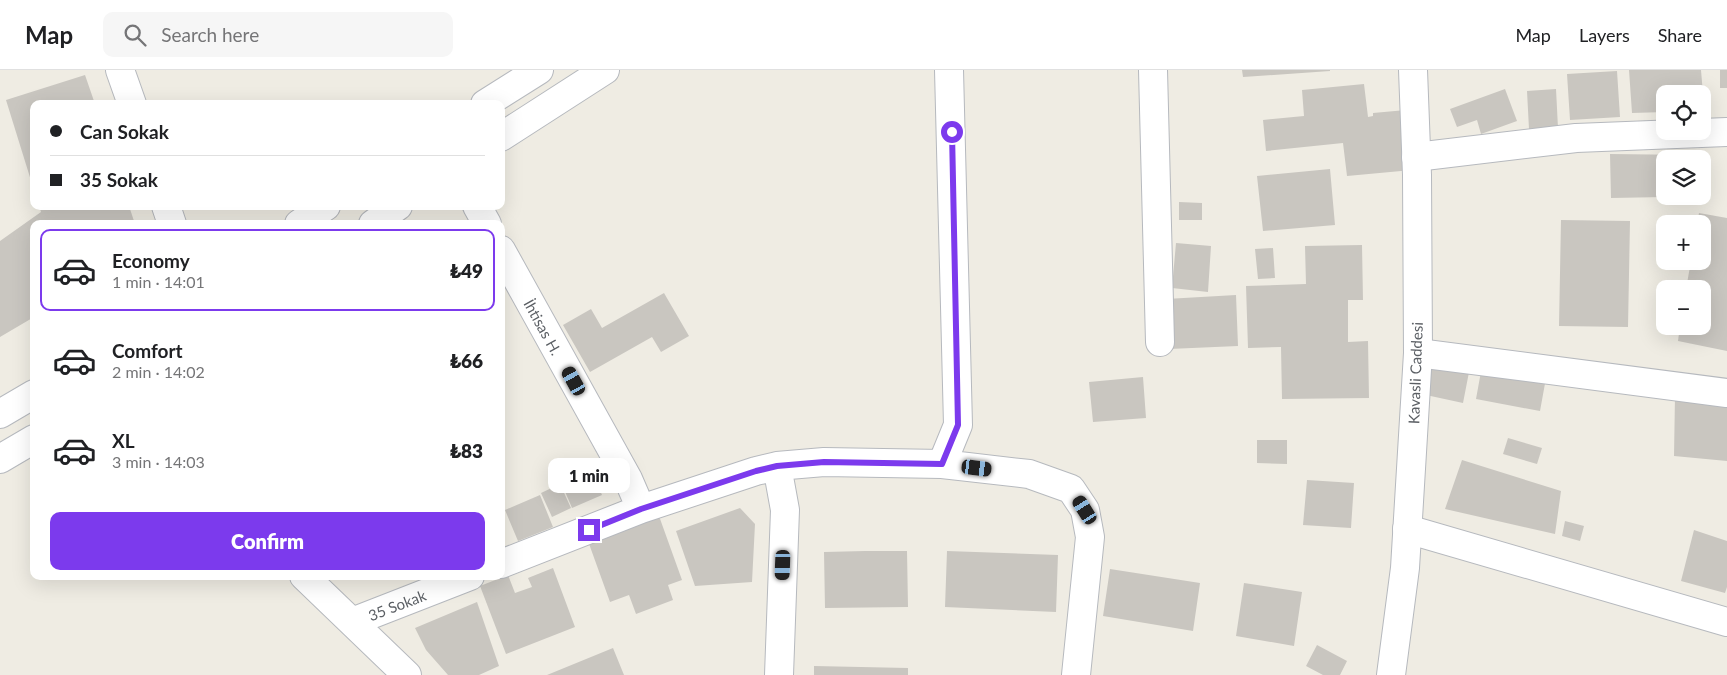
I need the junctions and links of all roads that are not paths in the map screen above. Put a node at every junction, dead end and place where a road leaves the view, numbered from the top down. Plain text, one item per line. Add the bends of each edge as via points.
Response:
1 (120, 70) edge
2 (539, 70) edge
3 (606, 70) edge
4 (949, 70) edge
5 (1154, 70) edge
6 (1413, 70) edge
7 (131, 100) edge
8 (491, 100) edge
9 (1727, 132) edge
10 (505, 134) edge
11 (1416, 157) junction
12 (320, 210) edge
13 (392, 210) edge
14 (305, 220) edge
15 (379, 220) edge
16 (505, 257) edge
17 (1160, 342) dead end
18 (1418, 354) junction
19 (1727, 393) edge
20 (30, 396) edge
21 (0, 414) edge
22 (30, 441) edge
23 (0, 459) edge
24 (942, 464) junction
25 (777, 466) junction
26 (641, 509) junction
27 (1407, 529) junction
28 (505, 562) edge
29 (308, 580) edge
30 (460, 580) edge
31 (352, 622) junction
32 (1727, 622) edge
33 (407, 675) edge
34 (779, 675) edge
35 (1076, 675) edge
36 (1391, 675) edge

1 - 7 street
2 - 8 street
3 - 10 street
4 - 24 street via 958,425
5 - 17 street
6 - 11 street, Kavasli Caddesi
9 - 11 street via 1576,138
11 - 18 street, Kavasli Caddesi
12 - 14 street
13 - 15 street
16 - 26 street, İhtisas H. via 628,479
18 - 19 street
18 - 27 street, Kavasli Caddesi
20 - 21 street
22 - 23 street
24 - 25 street via 824,462
24 - 35 street via 1029,474 1071,489 1085,510 1090,537
25 - 26 street
25 - 34 street via 785,510
26 - 28 street
27 - 32 street
27 - 36 street, Kavasli Caddesi
29 - 31 street
30 - 31 street, 35 Sokak
31 - 33 street

